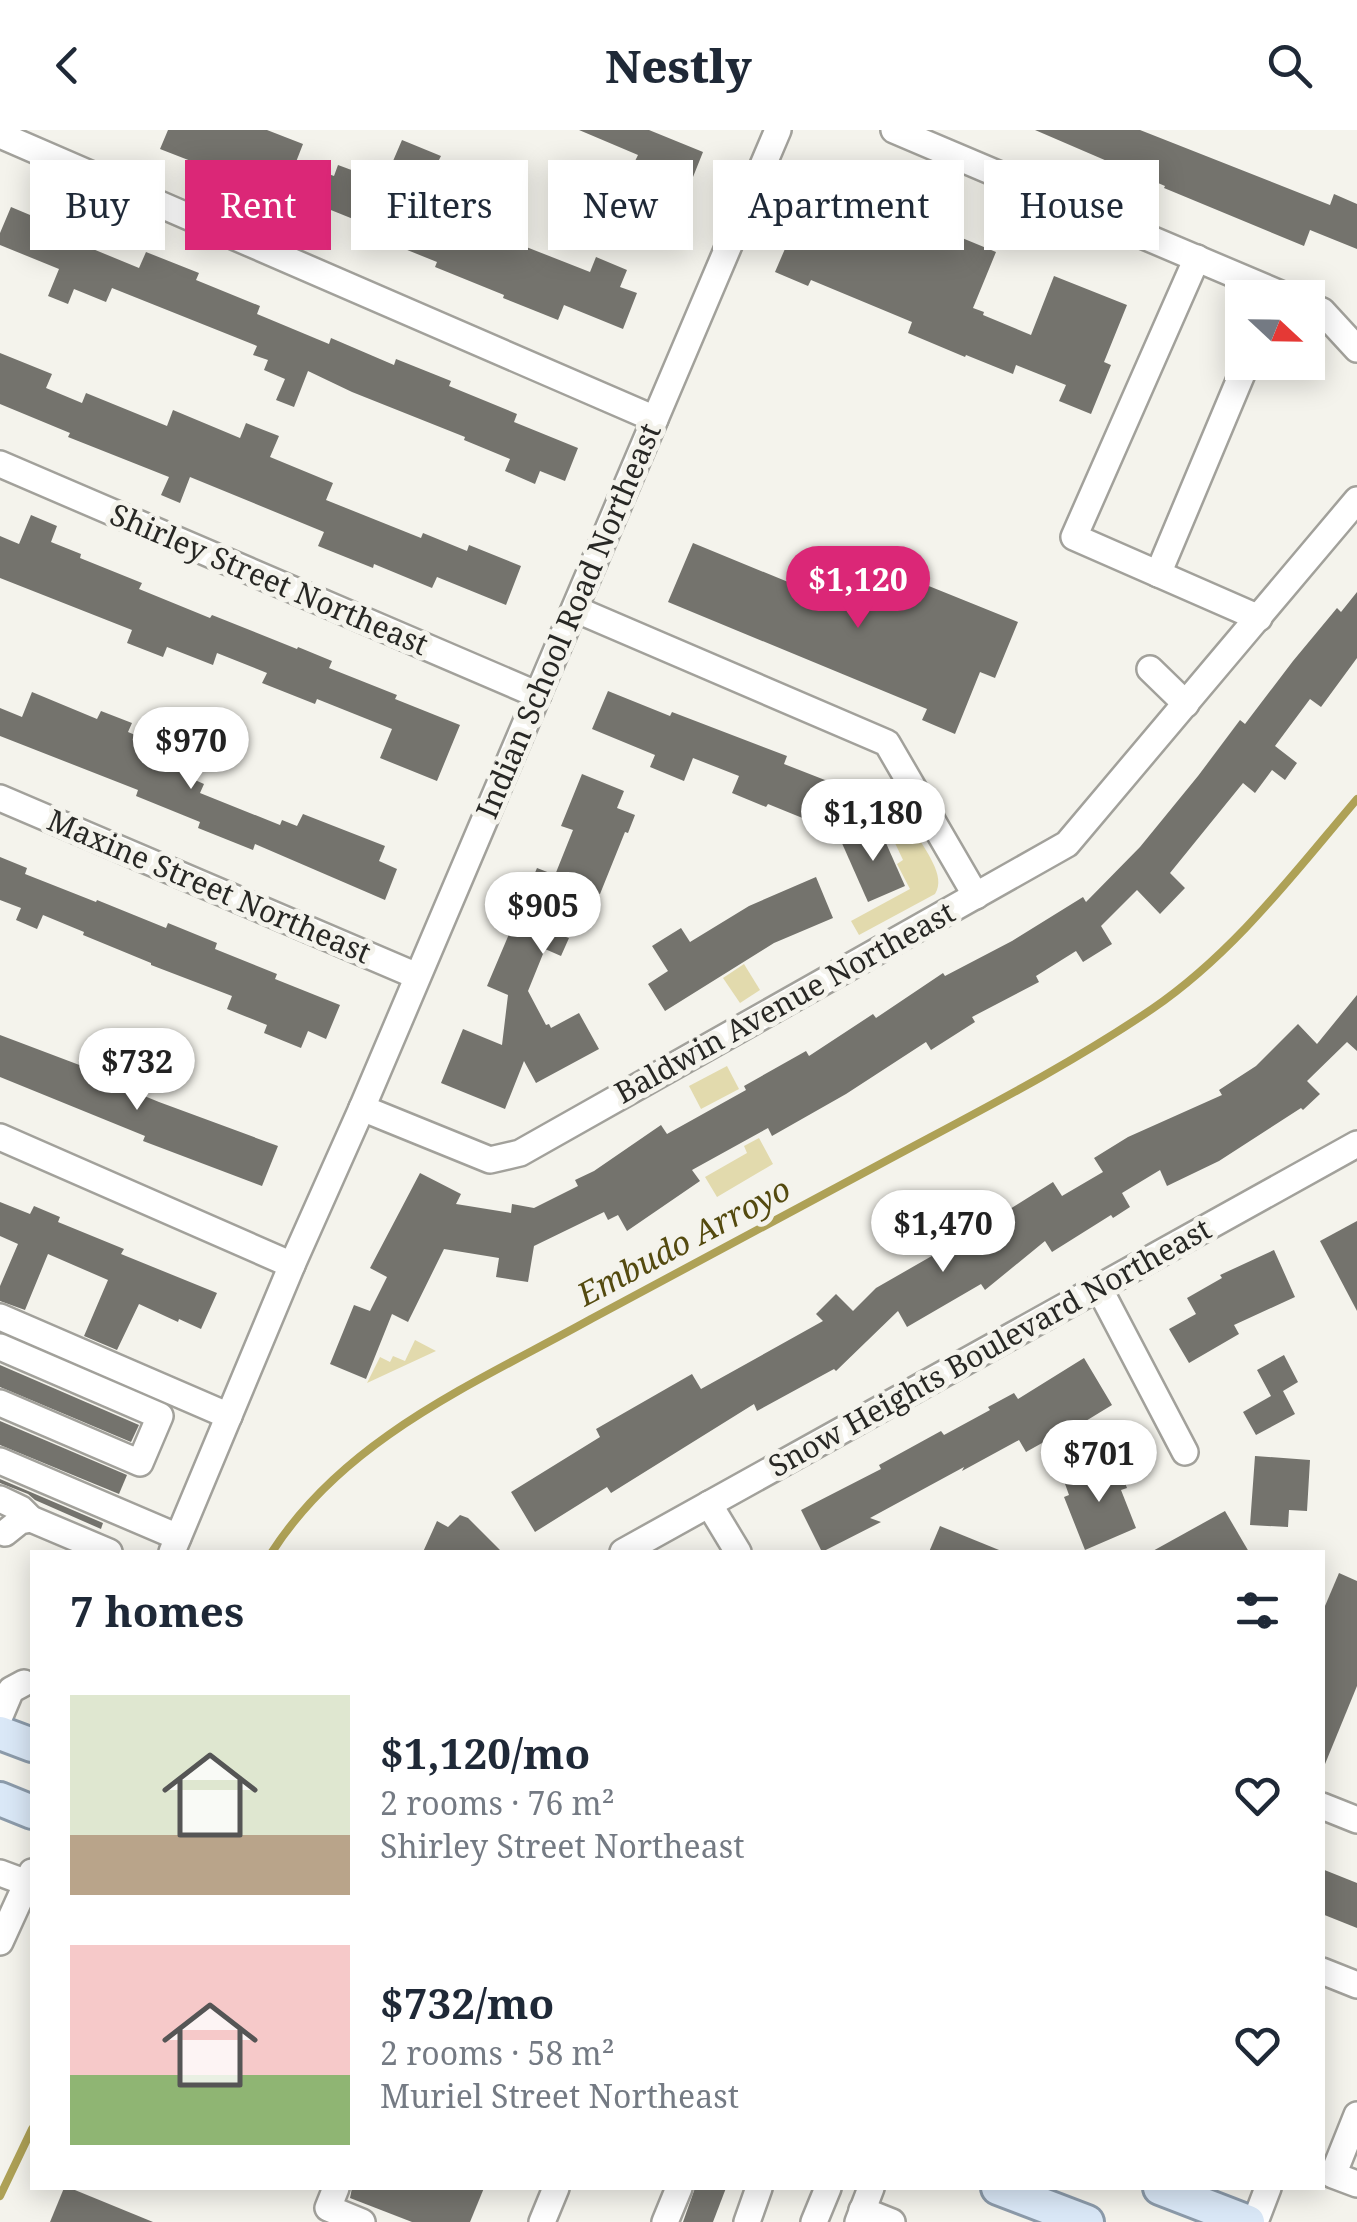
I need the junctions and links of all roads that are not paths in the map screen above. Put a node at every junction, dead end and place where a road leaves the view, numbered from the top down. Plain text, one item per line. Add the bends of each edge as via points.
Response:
1 (778, 130) edge
2 (894, 130) edge
3 (0, 135) edge
4 (1196, 258) junction
5 (1245, 280) edge
6 (1325, 314) edge
7 (1357, 349) edge
8 (1239, 380) edge
9 (655, 419) junction
10 (0, 464) edge
11 (1357, 500) edge
12 (1158, 574) junction
13 (575, 609) junction
14 (1259, 618) junction
15 (1150, 670) dead end
16 (538, 695) junction
17 (1186, 704) junction
18 (0, 798) edge
19 (976, 896) junction
20 (417, 976) junction
21 (362, 1108) junction
22 (0, 1137) edge
23 (1356, 1146) edge
24 (292, 1264) junction
25 (1098, 1288) junction
26 (0, 1318) edge
27 (0, 1347) edge
28 (0, 1403) edge
29 (229, 1416) junction
30 (1185, 1452) dead end
31 (0, 1462) edge
32 (0, 1500) edge
33 (708, 1504) junction
34 (32, 1519) junction
35 (4, 1532) dead end
36 (175, 1545) edge
37 (104, 1550) edge
38 (627, 1550) edge
39 (737, 1550) edge
40 (24, 1683) dead end
41 (0, 1716) edge
42 (0, 1732) edge
43 (30, 1744) edge
44 (0, 1799) edge
45 (1325, 1807) edge
46 (30, 1811) edge
47 (1357, 1820) edge
48 (0, 1873) edge
49 (30, 1878) edge
50 (0, 1942) edge
51 (1325, 1972) edge
52 (1357, 1984) edge
53 (1357, 2115) edge
54 (1338, 2180) edge
55 (335, 2190) edge
56 (555, 2190) edge
57 (678, 2190) edge
58 (758, 2190) edge
59 (827, 2190) edge
60 (1003, 2190) edge
61 (1267, 2190) edge
62 (1181, 2191) edge
63 (864, 2207) edge
64 (362, 2222) edge
65 (542, 2222) edge
66 (665, 2222) edge
67 (747, 2222) edge
68 (814, 2222) edge
69 (892, 2222) edge
70 (1087, 2222) edge
71 (1251, 2222) edge

1 - 9 street, Indian School Road Northeast
2 - 4 street
3 - 9 street
4 - 5 street
4 - 12 street via 1074,538
6 - 7 street
8 - 12 street
9 - 13 street, Indian School Road Northeast
10 - 16 street, Shirley Street Northeast
11 - 14 street, Baldwin Avenue Northeast
12 - 14 street
13 - 16 street, Indian School Road Northeast
13 - 19 street via 886,743
14 - 17 street, Baldwin Avenue Northeast
15 - 17 street
16 - 20 street, Indian School Road Northeast
17 - 19 street, Baldwin Avenue Northeast via 1067,844
18 - 20 street, Maxine Street Northeast
19 - 21 street, Baldwin Avenue Northeast via 520,1153 490,1160
20 - 21 street, Indian School Road Northeast
21 - 24 street, Indian School Road Northeast
22 - 24 street
23 - 25 street, Snow Heights Boulevard Northeast
24 - 29 street, Indian School Road Northeast
25 - 30 street
25 - 33 street, Snow Heights Boulevard Northeast
26 - 29 street
27 - 28 street via 160,1416 140,1462
29 - 36 street, Indian School Road Northeast
31 - 36 street
32 - 34 street
33 - 38 street, Snow Heights Boulevard Northeast
33 - 39 street
34 - 35 street
34 - 37 street
40 - 41 street via 11,1690
42 - 43 main road
44 - 46 main road
45 - 47 street
48 - 49 street
49 - 50 street
51 - 52 street
53 - 54 street
55 - 64 street via 328,2208
56 - 65 street
57 - 66 street
58 - 67 street
59 - 68 street
60 - 70 main road
61 - 71 street
62 - 71 main road
63 - 69 street

